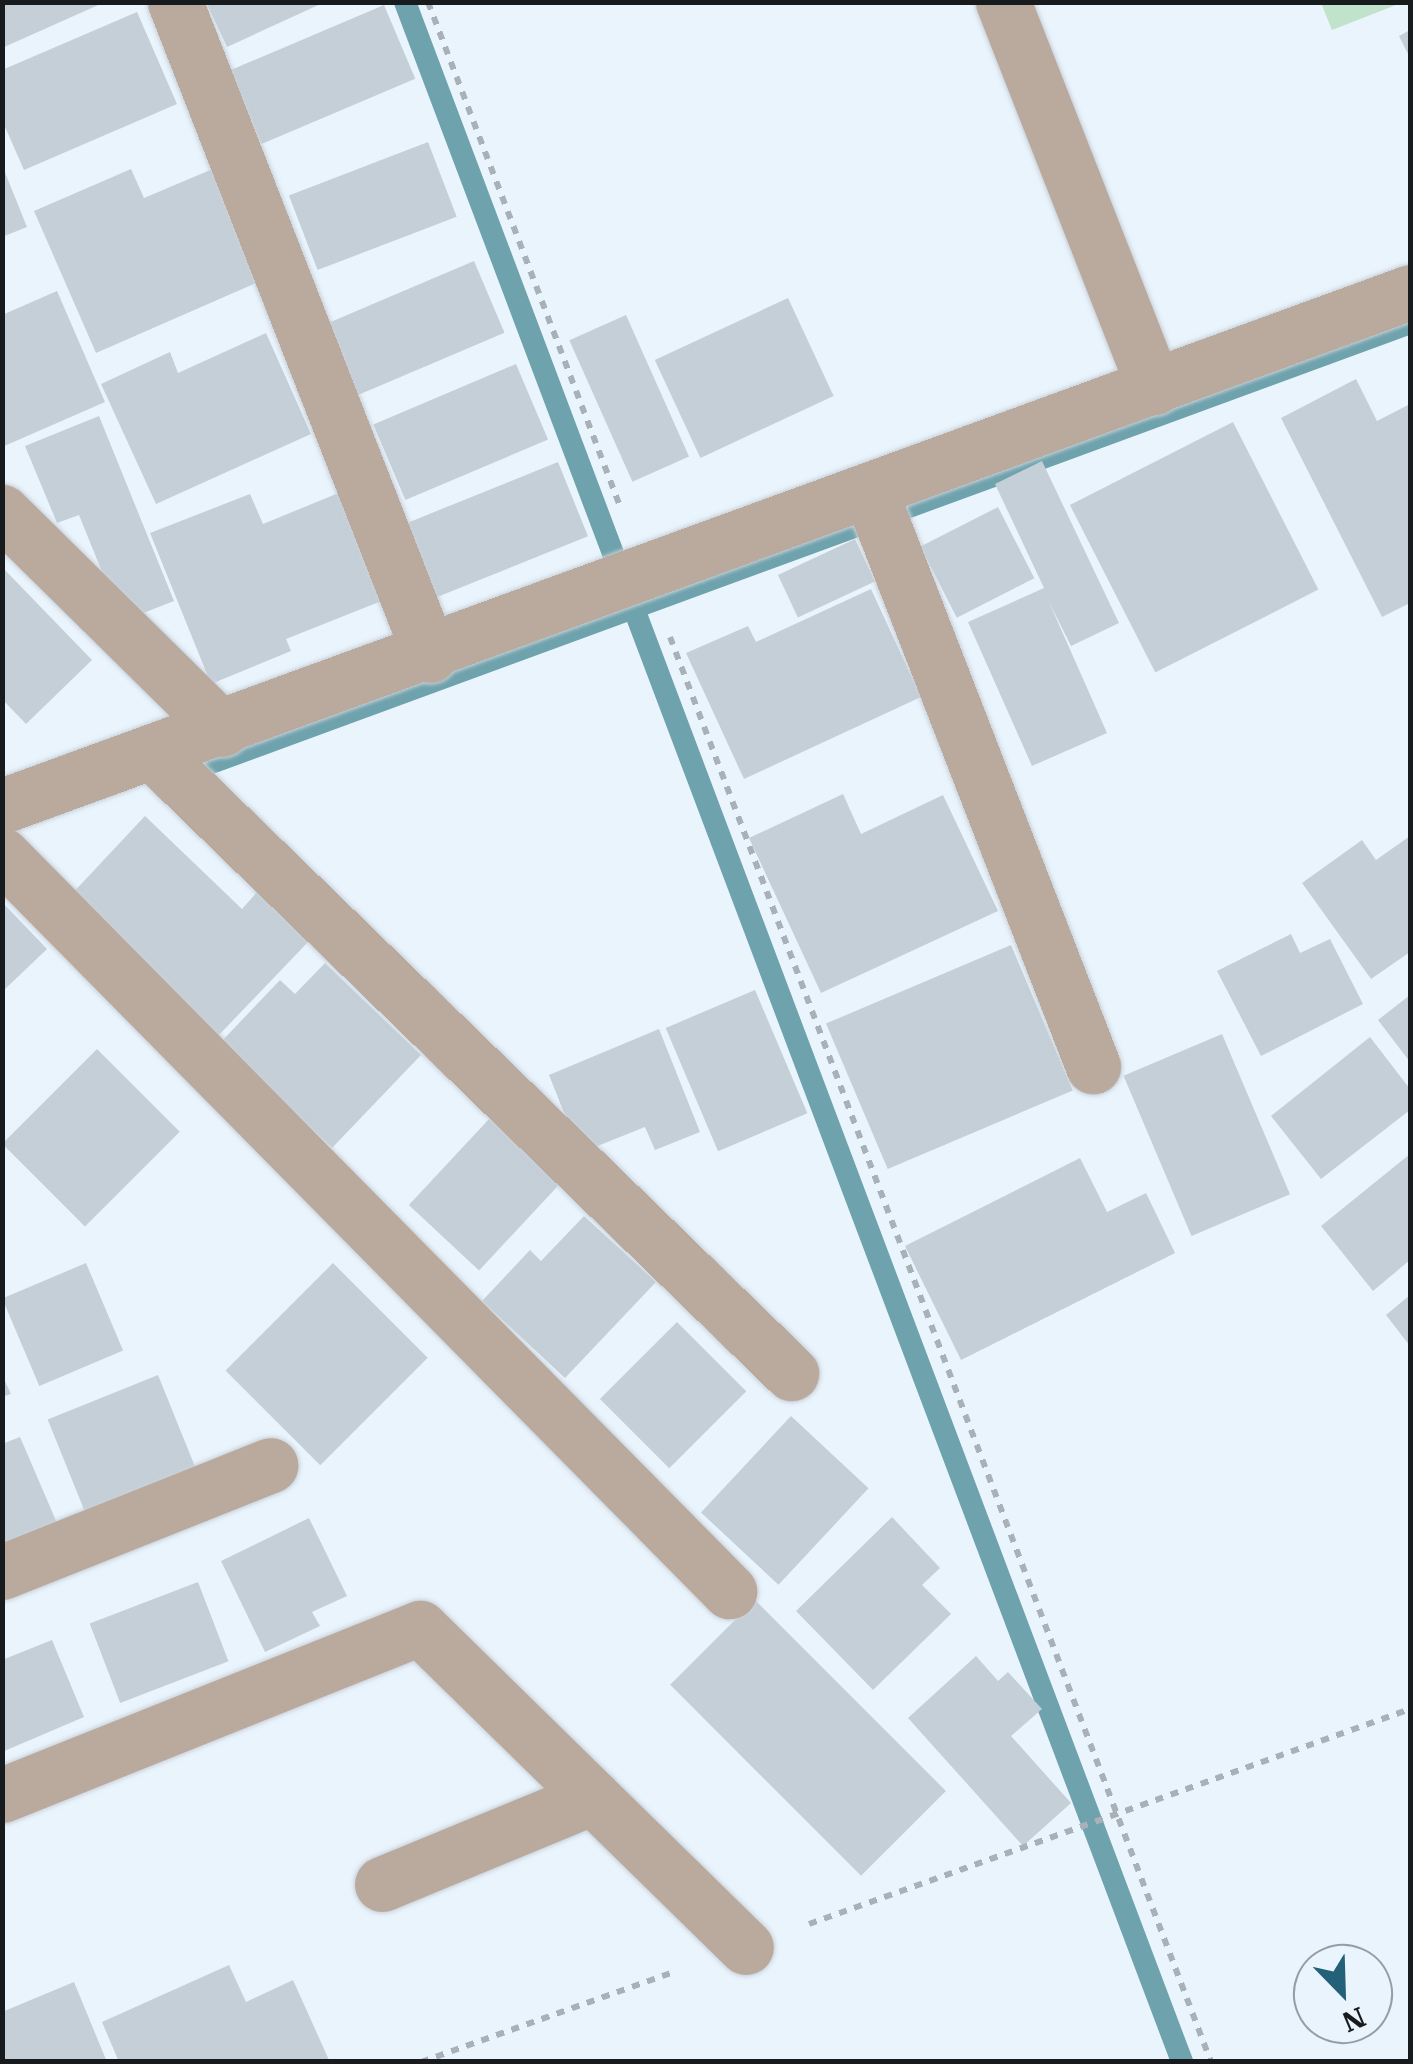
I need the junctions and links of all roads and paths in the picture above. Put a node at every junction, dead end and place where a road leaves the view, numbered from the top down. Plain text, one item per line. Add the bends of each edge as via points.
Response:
1 (175, 2) edge
2 (428, 2) edge
3 (1003, 2) edge
4 (1410, 292) edge
5 (1154, 388) junction
6 (2, 512) edge
7 (879, 514) junction
8 (631, 582) junction
9 (667, 630) dead end
10 (430, 654) junction
11 (222, 728) junction
12 (154, 753) junction
13 (2, 806) edge
14 (2, 855) edge
15 (1092, 1066) dead end
16 (791, 1373) dead end
17 (271, 1465) dead end
18 (2, 1572) edge
19 (730, 1591) dead end
20 (1410, 1709) edge
21 (2, 1795) edge
22 (593, 1798) junction
23 (1116, 1816) junction
24 (382, 1884) dead end
25 (746, 1947) junction
26 (421, 2062) edge
27 (1211, 2062) edge

1 - 10 street
2 - 8 path
3 - 5 street
4 - 5 street
5 - 7 street
6 - 11 street
7 - 8 street
7 - 15 street
8 - 10 street
9 - 23 path
10 - 11 street
11 - 12 street
12 - 13 street
12 - 16 street
14 - 19 street
17 - 18 street
20 - 23 path
21 - 22 street via 420,1628
22 - 24 street
22 - 25 street
23 - 25 path
23 - 27 path
25 - 26 path

